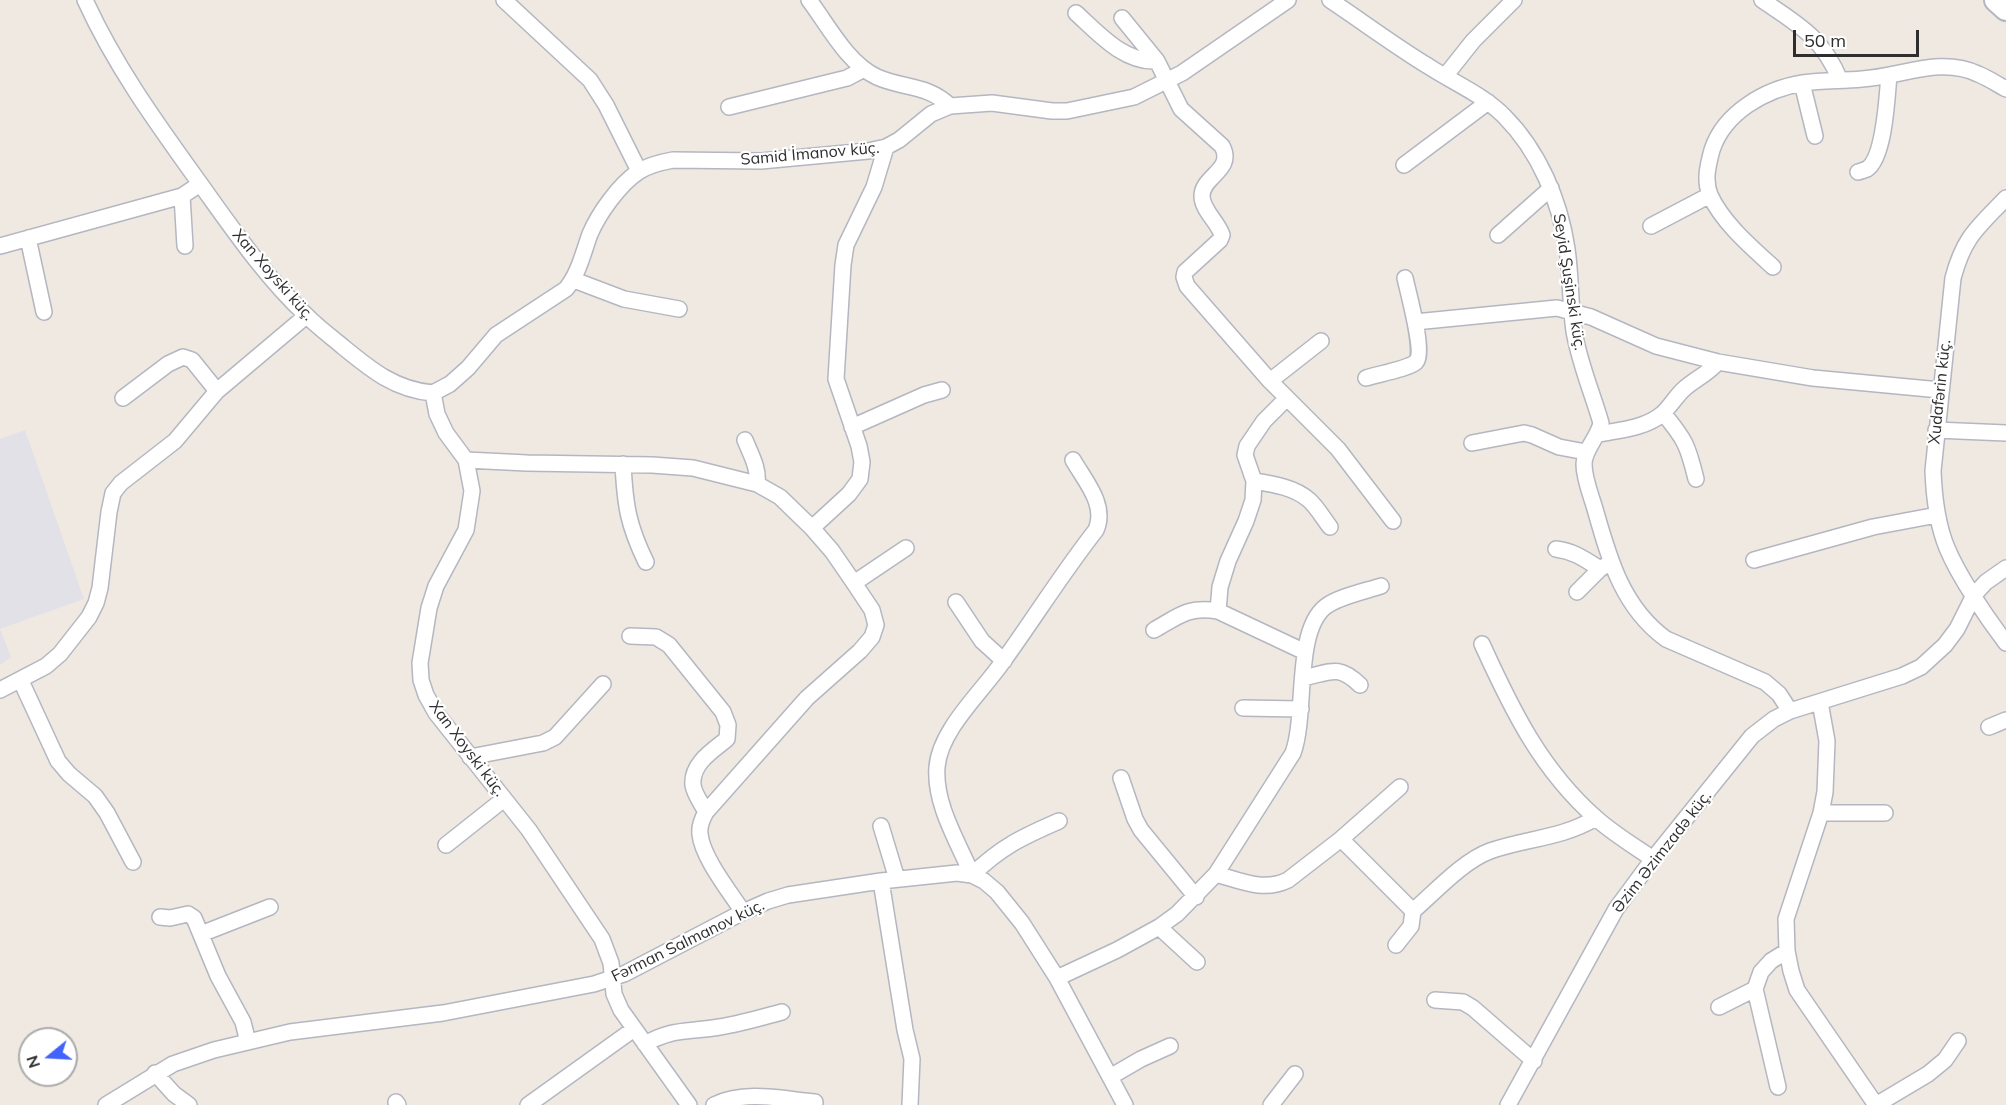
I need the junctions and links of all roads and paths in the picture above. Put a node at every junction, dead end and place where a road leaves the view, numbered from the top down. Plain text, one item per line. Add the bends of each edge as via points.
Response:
1 (85, 0) edge
2 (504, 0) edge
3 (809, 0) edge
4 (1288, 0) edge
5 (1330, 0) edge
6 (1514, 0) edge
7 (1762, 0) edge
8 (1996, 0) edge
9 (2006, 9) edge
10 (1076, 13) dead end
11 (1122, 18) dead end
12 (1157, 61) junction
13 (864, 69) junction
14 (1446, 75) junction
15 (1888, 75) junction
16 (1840, 80) junction
17 (1168, 81) junction
18 (1802, 83) junction
19 (2006, 89) edge
20 (1488, 102) junction
21 (951, 106) junction
22 (729, 107) dead end
23 (1815, 136) dead end
24 (886, 147) junction
25 (1404, 165) dead end
26 (639, 171) junction
27 (1858, 172) dead end
28 (200, 184) junction
29 (1551, 188) junction
30 (1710, 195) junction
31 (182, 196) junction
32 (2006, 198) edge
33 (1651, 226) dead end
34 (1498, 235) dead end
35 (28, 238) junction
36 (0, 246) edge
37 (185, 246) dead end
38 (1773, 267) dead end
39 (1405, 278) dead end
40 (573, 280) junction
41 (679, 309) dead end
42 (1573, 311) junction
43 (44, 312) dead end
44 (306, 316) junction
45 (1415, 322) junction
46 (1321, 340) dead end
47 (1718, 362) junction
48 (1366, 378) dead end
49 (1270, 381) junction
50 (942, 390) dead end
51 (1940, 390) junction
52 (218, 391) junction
53 (433, 393) junction
54 (123, 398) dead end
55 (1286, 399) junction
56 (1663, 413) junction
57 (852, 427) junction
58 (1936, 430) junction
59 (2006, 432) edge
60 (1599, 434) junction
61 (746, 440) dead end
62 (1472, 443) dead end
63 (1587, 452) junction
64 (466, 460) junction
65 (1073, 460) dead end
66 (623, 464) junction
67 (1696, 479) dead end
68 (1254, 481) junction
69 (757, 484) junction
70 (1937, 515) junction
71 (1393, 521) dead end
72 (1329, 527) dead end
73 (812, 528) junction
74 (906, 548) dead end
75 (1556, 549) dead end
76 (1754, 561) dead end
77 (646, 562) dead end
78 (1605, 566) junction
79 (2006, 568) edge
80 (854, 583) junction
81 (1381, 586) dead end
82 (1577, 592) dead end
83 (1974, 595) junction
84 (956, 602) dead end
85 (1218, 611) junction
86 (1154, 630) dead end
87 (630, 636) dead end
88 (2006, 643) edge
89 (1482, 644) dead end
90 (1305, 652) junction
91 (1004, 661) junction
92 (1304, 678) junction
93 (21, 681) junction
94 (603, 684) dead end
95 (1360, 685) dead end
96 (0, 690) edge
97 (1820, 702) junction
98 (1243, 708) dead end
99 (1301, 709) junction
100 (1790, 711) junction
101 (2006, 720) edge
102 (1989, 727) dead end
103 (470, 757) junction
104 (1121, 778) dead end
105 (1400, 787) dead end
106 (504, 799) junction
107 (706, 812) junction
108 (1821, 813) junction
109 (1885, 813) dead end
110 (1596, 818) junction
111 (1059, 821) dead end
112 (881, 826) dead end
113 (1341, 839) junction
114 (446, 845) dead end
115 (1653, 859) junction
116 (133, 861) dead end
117 (1216, 874) junction
118 (972, 875) junction
119 (897, 879) junction
120 (881, 881) junction
121 (1196, 897) junction
122 (270, 907) dead end
123 (1413, 910) junction
124 (743, 912) junction
125 (160, 917) dead end
126 (1159, 927) junction
127 (201, 934) junction
128 (1395, 945) dead end
129 (1787, 951) junction
130 (1197, 962) dead end
131 (1057, 978) junction
132 (612, 979) junction
133 (1755, 989) junction
134 (1435, 1000) dead end
135 (1719, 1007) dead end
136 (782, 1012) dead end
137 (634, 1029) junction
138 (1958, 1041) dead end
139 (248, 1042) junction
140 (645, 1044) junction
141 (1170, 1046) dead end
142 (1534, 1061) junction
143 (156, 1073) junction
144 (1295, 1074) dead end
145 (1110, 1077) junction
146 (1778, 1087) dead end
147 (815, 1102) dead end
148 (106, 1105) edge
149 (189, 1105) edge
150 (528, 1105) edge
151 (689, 1105) edge
152 (714, 1105) edge
153 (910, 1105) edge
154 (1125, 1105) edge
155 (1270, 1105) edge
156 (1508, 1105) edge
157 (1876, 1105) edge

1 - 28 street, Xan Xoyski küç. via 148,111
2 - 26 street via 591,80
3 - 13 street
4 - 17 street, Samid İmanov küç.
5 - 14 street, Seyid Şuşinski küç. via 1428,67
6 - 14 street
7 - 16 street via 1803,27 1820,44
8 - 9 street
10 - 12 street via 1112,45 1135,58
11 - 12 street
12 - 17 street
13 - 21 street via 939,95
13 - 22 street via 848,78
14 - 20 street, Seyid Şuşinski küç.
15 - 16 street
15 - 19 street via 1952,67 1977,73
15 - 27 street via 1879,146 1873,163
16 - 18 street
17 - 21 street, Samid İmanov küç. via 1134,97 1067,111 992,103
17 - 49 street via 1181,109 1226,153 1225,161 1202,196 1222,235 1188,269 1184,277 1187,286
18 - 23 street
18 - 30 street via 1752,102 1720,132 1706,176
20 - 25 street
20 - 29 street, Seyid Şuşinski küç. via 1515,129
21 - 24 street, Samid İmanov küç. via 931,114
24 - 26 street, Samid İmanov küç. via 761,161 673,160
24 - 57 street via 874,187 846,245 843,265 836,379
26 - 40 street, Samid İmanov küç. via 603,212
28 - 31 street
28 - 44 street, Xan Xoyski küç. via 237,236
29 - 34 street
29 - 42 street, Seyid Şuşinski küç. via 1567,250
30 - 33 street
30 - 38 street via 1726,220
31 - 35 street
31 - 37 street
32 - 51 street, Xudafərin küç. via 1979,225 1959,257
35 - 36 street
35 - 43 street
39 - 45 street
40 - 41 street via 624,299
40 - 53 street, Samid İmanov küç. via 554,299 496,335 468,368
42 - 45 street via 1557,308
42 - 47 street via 1656,346
42 - 60 street, Seyid Şuşinski küç. via 1579,356 1601,423
44 - 52 street
44 - 53 street, Xan Xoyski küç. via 369,368 414,391
45 - 48 street via 1419,356 1416,362
46 - 49 street
47 - 51 street via 1834,380
47 - 56 street via 1686,387
49 - 55 street
50 - 57 street
51 - 58 street, Xudafərin küç.
52 - 54 street via 192,360 183,357
52 - 93 street via 175,441 121,483 113,494 96,603 60,654
53 - 64 street, Xan Xoyski küç. via 446,433
55 - 68 street via 1247,446 1245,455
55 - 71 street via 1338,449
56 - 60 street via 1644,423
56 - 67 street via 1683,438
57 - 73 street via 860,446 860,479
58 - 59 street
58 - 70 street, Xudafərin küç. via 1933,492
60 - 63 street
61 - 69 street via 758,474
62 - 63 street via 1524,434
63 - 78 street via 1586,476
64 - 66 street
64 - 103 street, Xan Xoyski küç. via 472,491 469,514 465,530 436,586 420,663 426,695
65 - 91 street via 1100,508 1101,519
66 - 69 street via 693,468
66 - 77 street via 625,506
68 - 72 street via 1301,495
68 - 85 street via 1246,522 1220,587
69 - 73 street via 780,497
70 - 76 street via 1873,527
70 - 83 street, Xudafərin küç. via 1947,549
73 - 80 street
74 - 80 street
75 - 78 street
78 - 82 street
78 - 100 street via 1653,630 1774,688
79 - 83 street
80 - 107 street via 872,610 876,625 872,637 807,698
81 - 90 street via 1324,607 1311,629
83 - 88 street, Xudafərin küç.
83 - 97 street, Əzim Əzimzadə küç. via 1957,629 1921,667
84 - 91 street via 982,641
85 - 86 street via 1187,611
85 - 90 street
87 - 107 street via 656,637 669,645 723,712 728,725 727,739 703,759 694,774 693,787
89 - 110 street via 1524,731 1547,764
90 - 92 street
91 - 118 street via 951,730 937,766 944,810
92 - 95 street via 1337,670
92 - 99 street
93 - 96 street
93 - 116 street via 58,761 107,813
94 - 103 street via 555,737 543,743
97 - 100 street, Əzim Əzimzadə küç.
97 - 108 street via 1827,741
98 - 99 street
99 - 117 street via 1293,753
100 - 115 street, Əzim Əzimzadə küç. via 1752,736
101 - 102 street
103 - 106 street, Xan Xoyski küç.
104 - 121 street via 1141,830
105 - 113 street
106 - 114 street
106 - 132 street, Xan Xoyski küç. via 602,939
107 - 124 street via 699,832 706,854
108 - 109 street
108 - 129 street via 1786,920
110 - 115 street
110 - 123 street via 1564,834 1487,852 1469,862
111 - 118 street via 1005,846
112 - 119 street
113 - 117 street via 1279,885 1266,887
113 - 123 street
115 - 142 street, Əzim Əzimzadə küç. via 1616,909
117 - 121 street
118 - 119 street, Fərman Salmanov küç.
118 - 131 street via 997,892
119 - 120 street, Fərman Salmanov küç.
120 - 124 street, Fərman Salmanov küç. via 788,896
120 - 153 street via 912,1059
121 - 126 street
122 - 127 street
123 - 128 street via 1411,926
124 - 132 street, Fərman Salmanov küç.
125 - 127 street via 191,914
126 - 130 street
126 - 131 street
127 - 139 street via 223,988 243,1022
129 - 133 street via 1761,972
129 - 157 street via 1797,990
131 - 145 street
132 - 137 street, Xan Xoyski küç. via 621,1010
132 - 139 street, Fərman Salmanov küç. via 443,1013 314,1028
133 - 135 street
133 - 146 street
134 - 142 street via 1462,1002 1473,1008
136 - 140 street via 724,1026 670,1032
137 - 140 street, Xan Xoyski küç.
137 - 150 street
138 - 157 street via 1945,1060 1928,1074
139 - 143 street, Fərman Salmanov küç. via 193,1056
140 - 151 street, Xan Xoyski küç.
141 - 145 street
142 - 156 street, Əzim Əzimzadə küç.
143 - 148 street, Fərman Salmanov küç.
143 - 149 street
144 - 155 street
145 - 154 street
147 - 152 street via 748,1096

